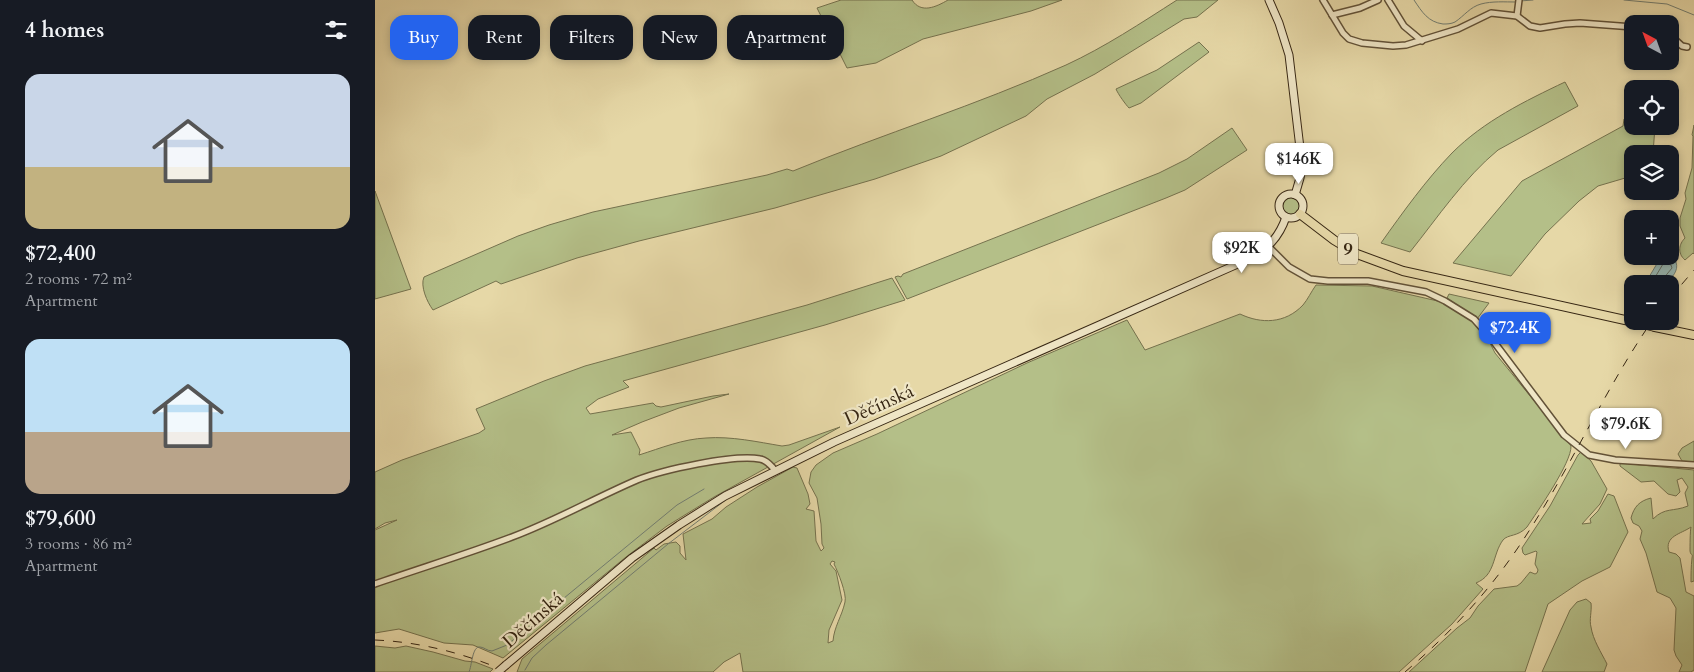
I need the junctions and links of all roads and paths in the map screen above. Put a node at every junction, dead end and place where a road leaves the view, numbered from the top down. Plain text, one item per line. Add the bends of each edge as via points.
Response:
1 (1269, 0) edge
2 (1323, 0) edge
3 (1378, 0) edge
4 (1388, 0) edge
5 (1519, 3) edge
6 (1332, 15) junction
7 (1517, 16) junction
8 (1624, 26) edge
9 (1422, 41) junction
10 (1679, 43) edge
11 (1687, 47) dead end
12 (1295, 195) junction
13 (1300, 214) junction
14 (1286, 217) junction
15 (1268, 246) junction
16 (1694, 335) edge
17 (1694, 465) edge
18 (775, 470) junction
19 (375, 584) edge
20 (498, 672) edge

1 - 12 main road via 1289,55 1302,165
2 - 6 street
3 - 6 street
4 - 9 street via 1404,26
5 - 7 street
6 - 9 street via 1343,33 1354,41 1393,46
7 - 8 street via 1530,26 1540,28 1580,23
7 - 9 street via 1491,13
10 - 11 street
12 - 13 main road via 1303,204
12 - 14 main road via 1286,195 1280,201 1279,210
13 - 14 main road via 1294,218
13 - 16 main road, 9, bridge via 1357,254 1403,271
14 - 15 main road, Děčínská via 1279,234
15 - 17 street via 1289,267 1311,279 1369,281 1422,291 1474,319 1564,435 1589,455 1615,460
15 - 18 main road, Děčínská via 1249,259
18 - 19 street via 760,459 733,459 672,470 638,480 511,538
18 - 20 main road, Děčínská, bridge via 725,496 661,536

